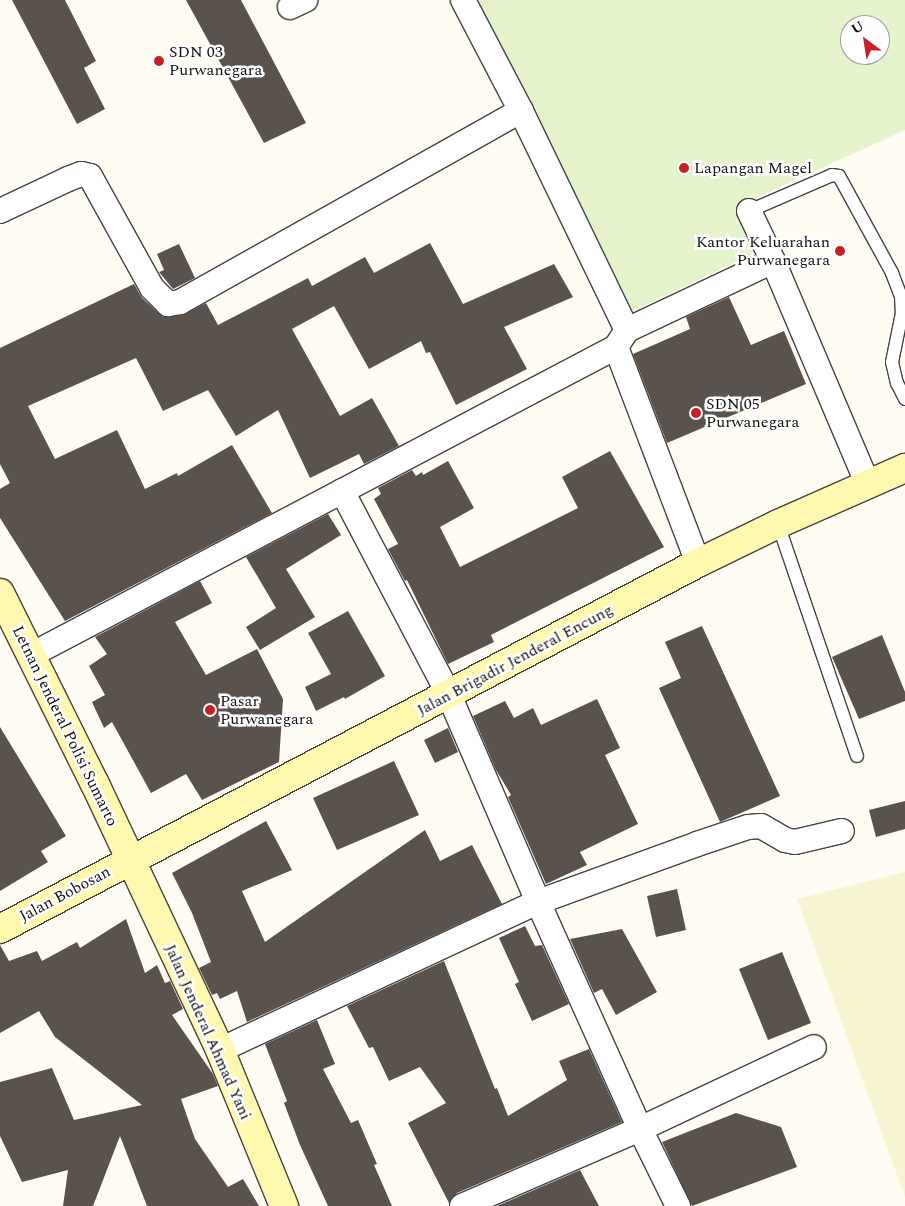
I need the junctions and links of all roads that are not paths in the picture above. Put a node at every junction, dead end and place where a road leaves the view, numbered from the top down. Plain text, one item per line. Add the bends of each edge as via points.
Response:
1 (463, 0) edge
2 (521, 111) junction
3 (0, 210) edge
4 (749, 211) joint
5 (773, 261) junction
6 (621, 338) junction
7 (905, 399) edge
8 (905, 468) edge
9 (868, 485) junction
10 (342, 491) junction
11 (778, 524) junction
12 (698, 563) junction
13 (0, 593) edge
14 (31, 655) junction
15 (449, 695) junction
16 (857, 756) dead end
17 (842, 831) dead end
18 (129, 860) junction
19 (538, 902) junction
20 (0, 929) edge
21 (814, 1046) dead end
22 (220, 1050) junction
23 (640, 1129) junction
24 (284, 1206) edge
25 (462, 1206) edge
26 (678, 1206) edge

1 - 2 street
2 - 3 street via 180,302 168,304 152,288 90,176 81,174 68,178
2 - 6 street
4 - 5 street
4 - 7 lane via 832,175 839,176 892,273 901,296 902,313 892,362
5 - 6 street
5 - 9 street
6 - 10 street
6 - 12 street
8 - 9 street, Jalan Brigadir Jenderal Encung
9 - 11 street, Jalan Brigadir Jenderal Encung
10 - 14 street
10 - 15 street
11 - 12 street, Jalan Brigadir Jenderal Encung
11 - 16 lane
12 - 15 street, Jalan Brigadir Jenderal Encung
13 - 14 street, Letnan Jenderal Polisi Sumarto
14 - 18 street, Letnan Jenderal Polisi Sumarto
15 - 18 street, Jalan Brigadir Jenderal Encung
15 - 19 street
17 - 19 street via 795,842 761,826 748,827
18 - 20 street, Jalan Bobosan
18 - 22 street, Jalan Jenderal Ahmad Yani
19 - 22 street
19 - 23 street
21 - 23 street
22 - 24 street, Jalan Jenderal Ahmad Yani
23 - 25 street
23 - 26 street

